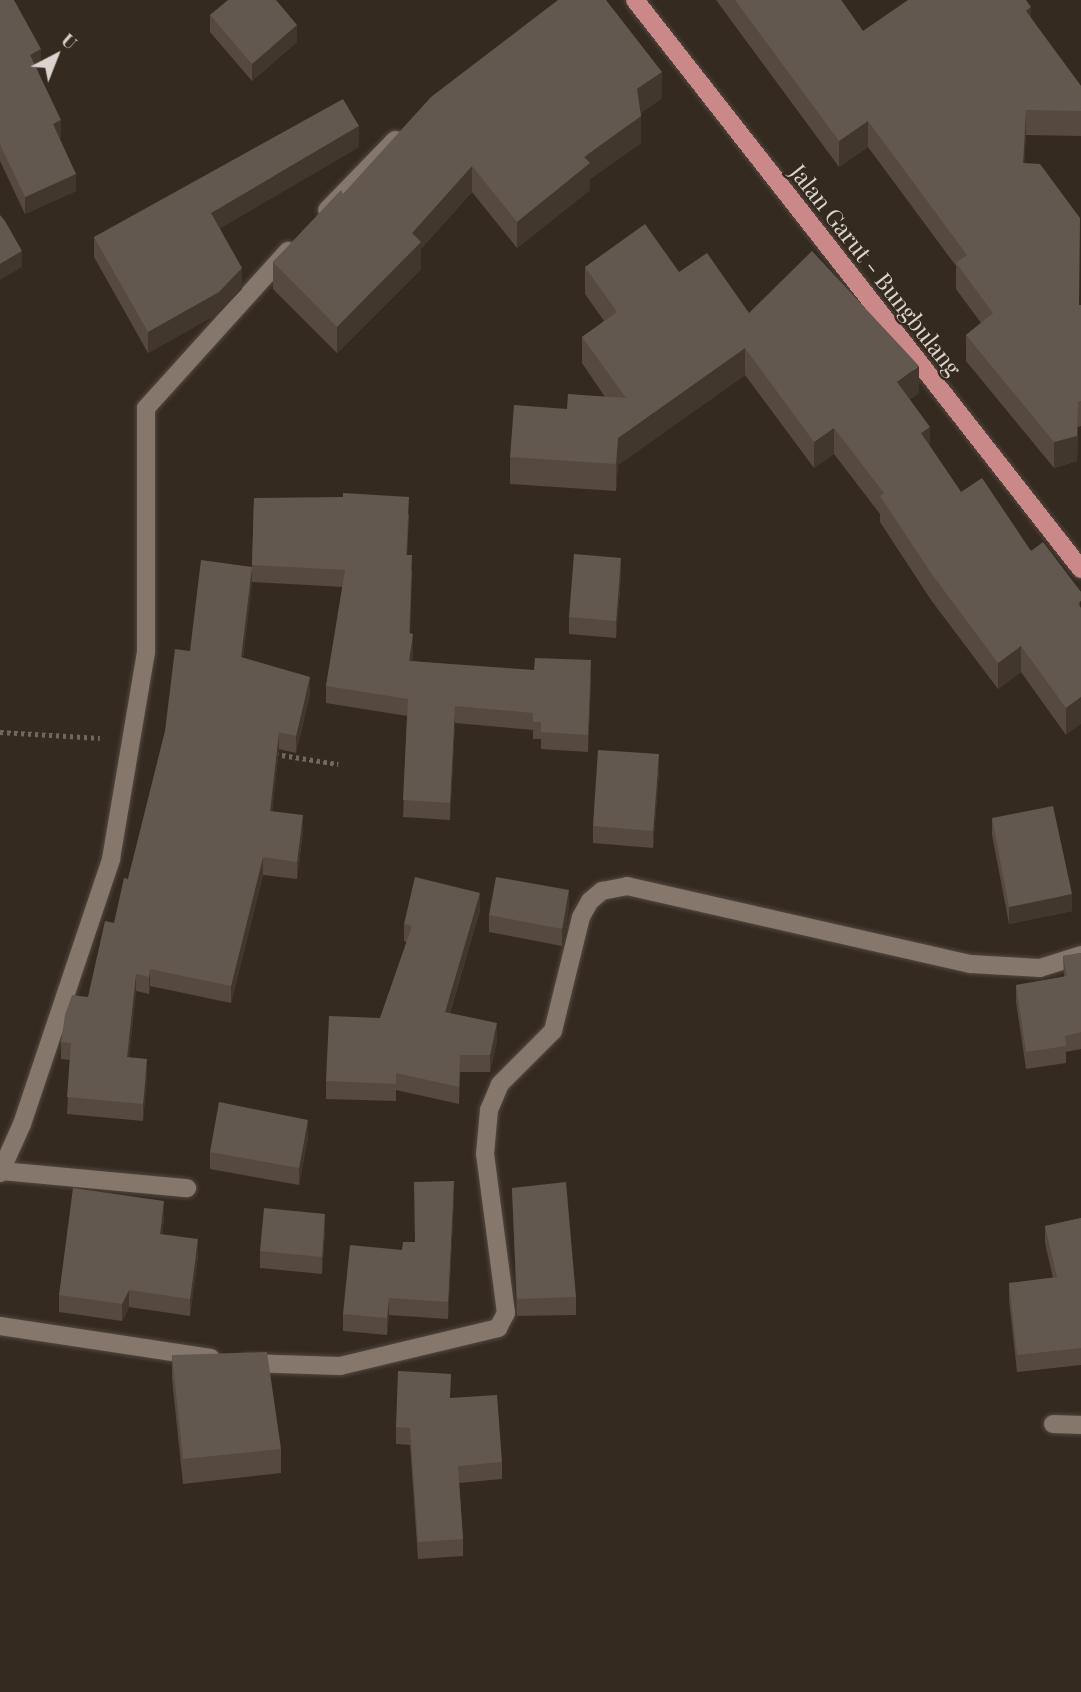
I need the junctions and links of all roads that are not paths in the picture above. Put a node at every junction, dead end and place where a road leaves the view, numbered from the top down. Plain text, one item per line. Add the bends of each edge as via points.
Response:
1 (635, 0) edge
2 (408, 127) edge
3 (1081, 569) edge
4 (1081, 955) edge
5 (1, 1172) edge
6 (187, 1188) dead end
7 (0, 1326) edge
8 (1054, 1424) dead end
9 (1081, 1425) edge

1 - 3 main road, Jalan Garut - Bungbulang
2 - 5 street via 146,408 146,652 111,859 22,1124
4 - 7 street via 1040,968 971,964 627,886 612,887 590,901 581,917 553,1031 500,1084 489,1110 485,1154 506,1313 498,1328 340,1366 312,1368 255,1364
5 - 6 street
8 - 9 street

